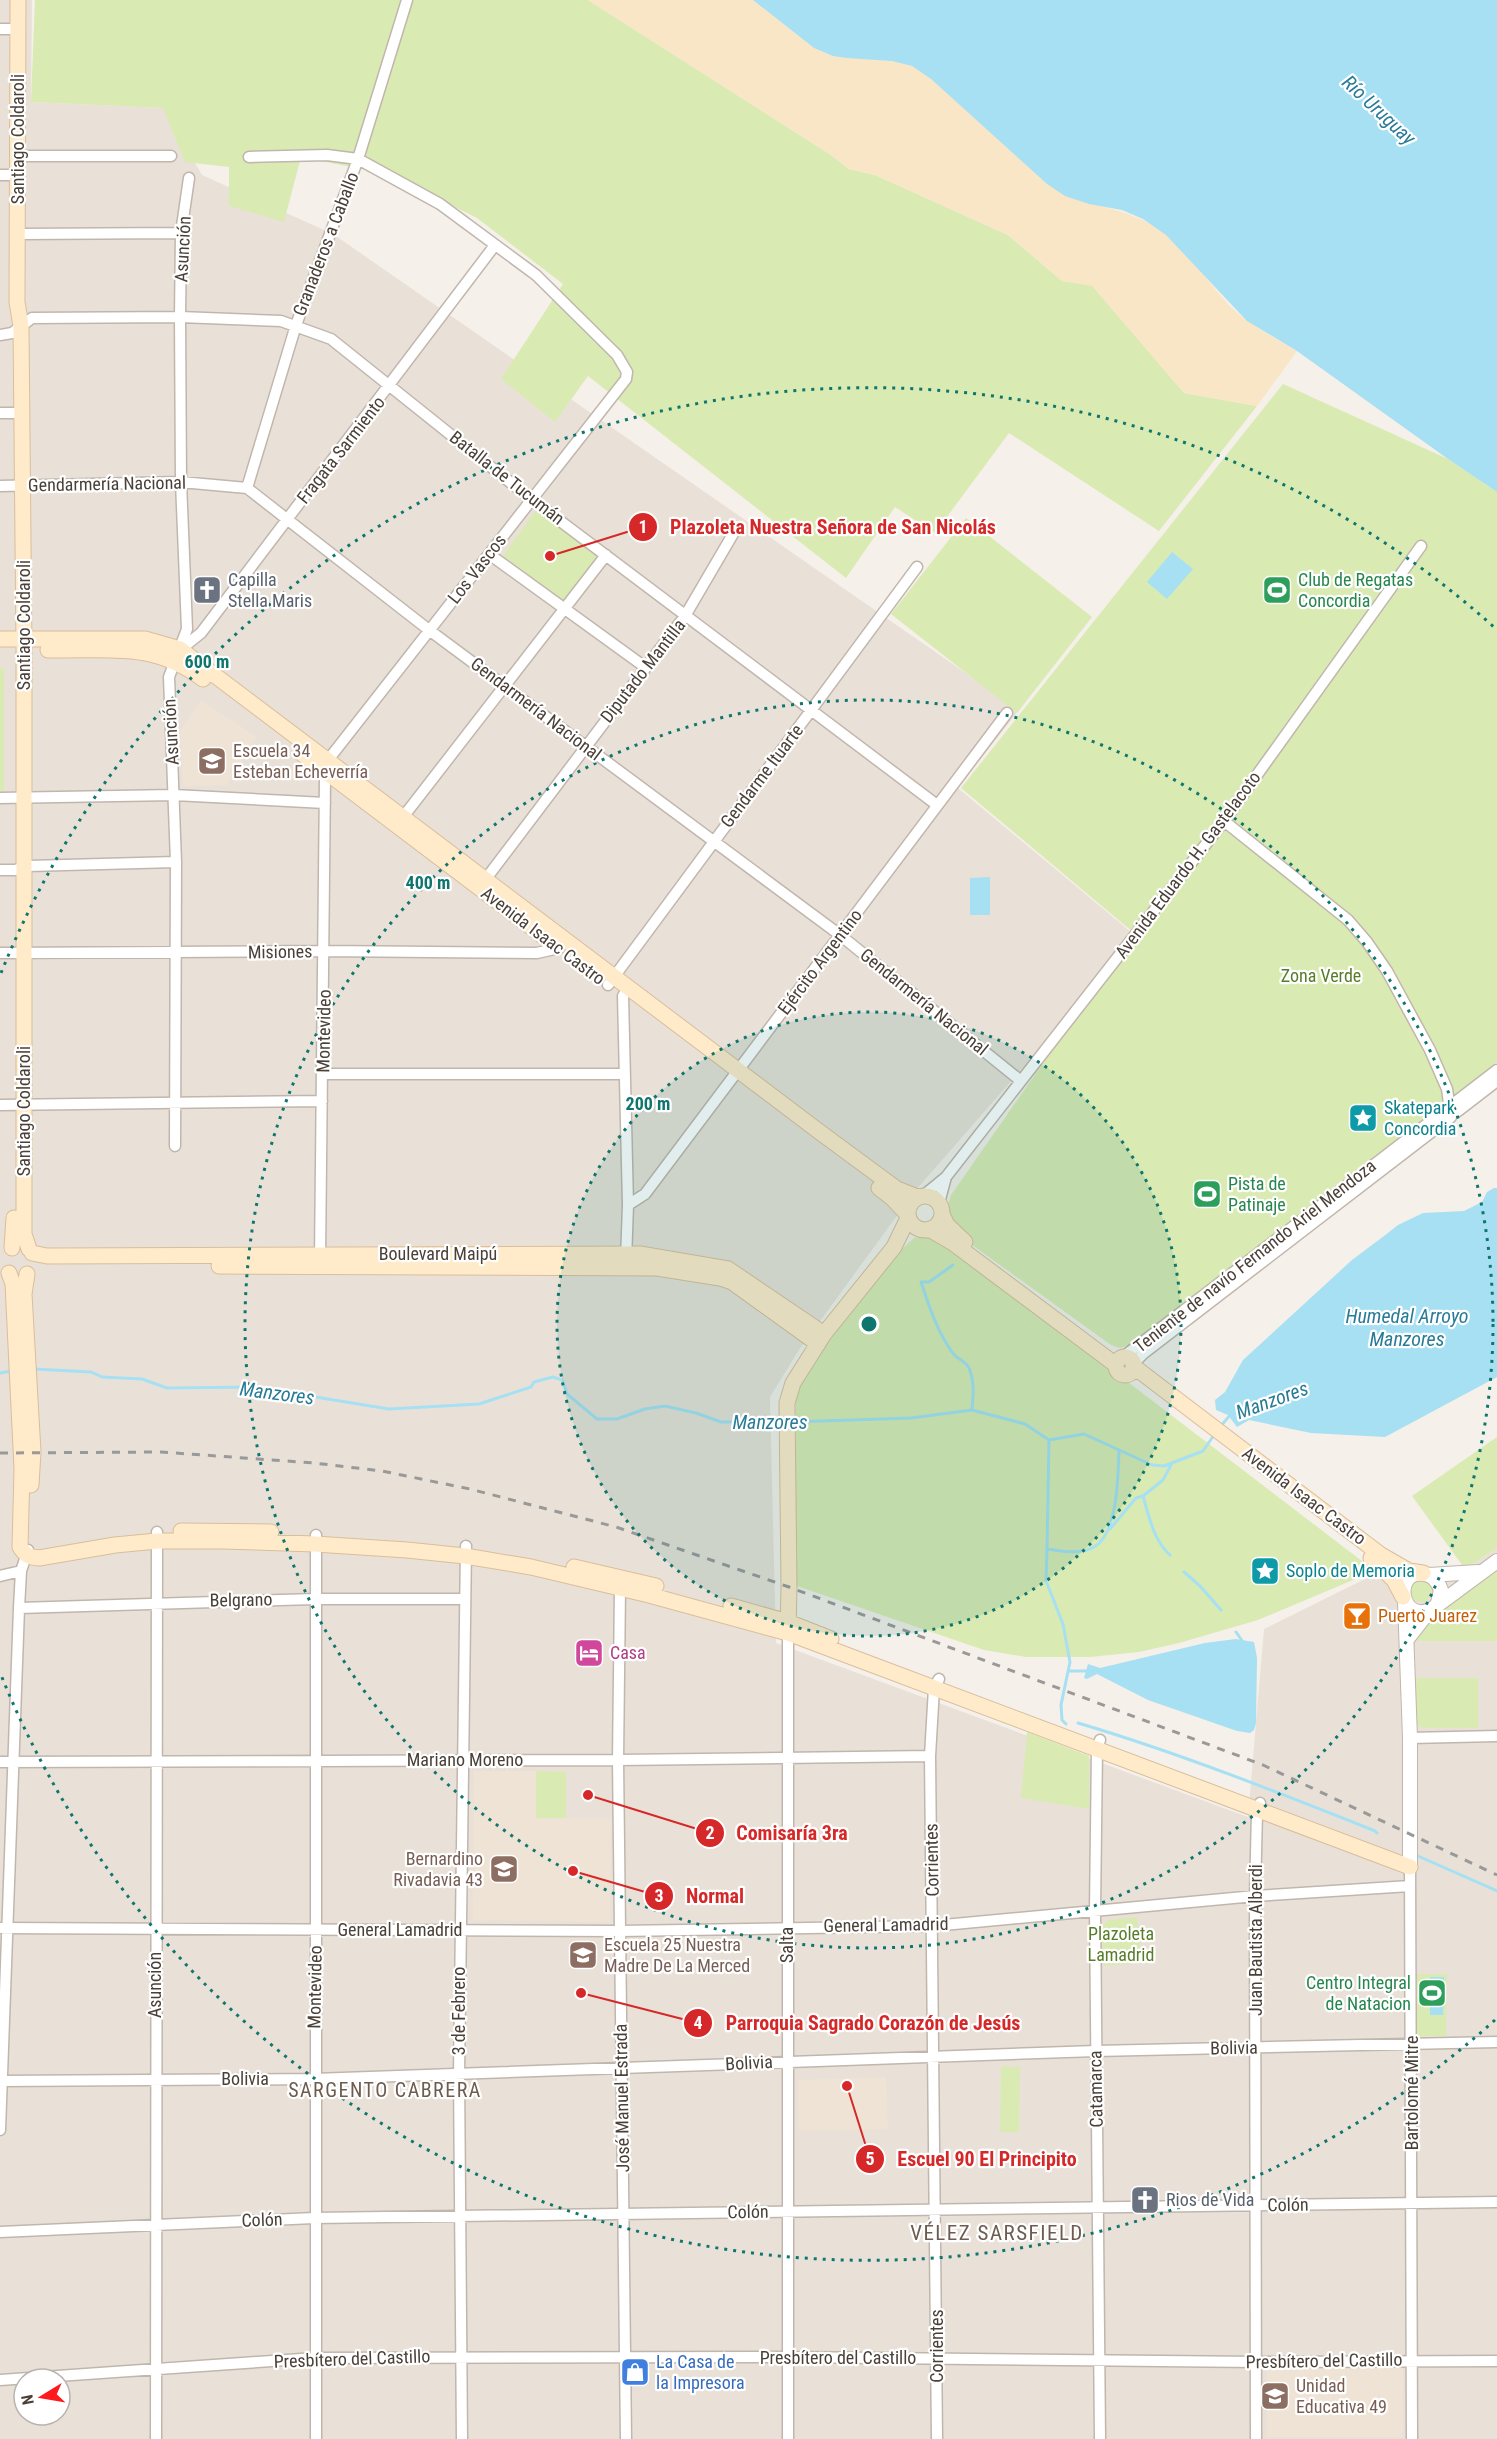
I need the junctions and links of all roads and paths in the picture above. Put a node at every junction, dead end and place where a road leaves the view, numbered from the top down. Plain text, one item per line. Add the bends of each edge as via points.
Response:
1 (10, 0) edge
2 (18, 0) edge
3 (407, 0) edge
4 (9, 29) edge
5 (18, 156) junction
6 (171, 156) dead end
7 (249, 157) dead end
8 (358, 159) junction
9 (9, 175) edge
10 (189, 178) dead end
11 (181, 233) junction
12 (19, 234) junction
13 (495, 245) junction
14 (180, 317) junction
15 (296, 325) junction
16 (11, 331) edge
17 (390, 386) junction
18 (7, 413) edge
19 (181, 482) junction
20 (12, 486) edge
21 (247, 488) junction
22 (531, 499) junction
23 (287, 518) junction
24 (733, 534) dead end
25 (1421, 546) dead end
26 (489, 554) junction
27 (606, 555) junction
28 (917, 567) dead end
29 (565, 608) junction
30 (685, 616) junction
31 (429, 630) junction
32 (13, 644) edge
33 (178, 655) junction
34 (645, 667) junction
35 (505, 686) junction
36 (811, 710) junction
37 (1007, 713) dead end
38 (584, 746) junction
39 (327, 766) junction
40 (174, 795) junction
41 (13, 798) edge
42 (325, 802) junction
43 (937, 805) junction
44 (400, 821) junction
45 (1224, 821) junction
46 (714, 840) junction
47 (176, 862) junction
48 (17, 868) edge
49 (482, 883) junction
50 (840, 935) junction
51 (559, 948) junction
52 (325, 951) junction
53 (176, 952) junction
54 (0, 953) edge
55 (20, 953) junction
56 (610, 981) junction
57 (626, 993) junction
58 (1497, 1070) edge
59 (323, 1074) junction
60 (624, 1074) junction
61 (735, 1075) junction
62 (1021, 1081) junction
63 (1497, 1081) edge
64 (322, 1101) junction
65 (175, 1103) junction
66 (0, 1105) edge
67 (20, 1105) junction
68 (1451, 1109) junction
69 (175, 1146) dead end
70 (946, 1177) junction
71 (920, 1196) junction
72 (628, 1205) junction
73 (940, 1208) junction
74 (908, 1216) junction
75 (925, 1230) junction
76 (894, 1247) junction
77 (7, 1251) edge
78 (320, 1260) junction
79 (626, 1260) junction
80 (30, 1261) junction
81 (5, 1269) edge
82 (821, 1339) junction
83 (1126, 1364) junction
84 (22, 1370) junction
85 (1258, 1466) junction
86 (157, 1537) junction
87 (316, 1539) junction
88 (27, 1551) junction
89 (466, 1551) junction
90 (1497, 1561) edge
91 (21, 1571) junction
92 (1480, 1572) junction
93 (1426, 1574) junction
94 (0, 1576) edge
95 (622, 1583) junction
96 (315, 1599) junction
97 (464, 1599) junction
98 (1404, 1600) junction
99 (156, 1602) junction
100 (1434, 1607) junction
101 (19, 1608) junction
102 (788, 1628) junction
103 (1408, 1638) junction
104 (937, 1684) junction
105 (1497, 1736) edge
106 (1410, 1738) junction
107 (1099, 1745) junction
108 (930, 1756) junction
109 (786, 1758) junction
110 (463, 1759) junction
111 (156, 1760) junction
112 (317, 1760) junction
113 (618, 1760) junction
114 (0, 1762) edge
115 (12, 1762) junction
116 (1259, 1807) junction
117 (1410, 1861) junction
118 (1410, 1886) junction
119 (1256, 1896) junction
120 (1095, 1910) junction
121 (933, 1926) junction
122 (787, 1927) junction
123 (3, 1928) edge
124 (155, 1929) junction
125 (316, 1930) junction
126 (460, 1930) junction
127 (620, 1931) junction
128 (1497, 2042) edge
129 (1412, 2043) junction
130 (1257, 2047) junction
131 (1096, 2051) junction
132 (934, 2057) junction
133 (787, 2061) junction
134 (622, 2069) junction
135 (459, 2074) junction
136 (155, 2079) junction
137 (314, 2079) junction
138 (1, 2081) edge
139 (0, 2130) edge
140 (1497, 2202) edge
141 (1412, 2203) junction
142 (1256, 2205) junction
143 (1098, 2207) junction
144 (936, 2210) junction
145 (789, 2212) junction
146 (623, 2214) junction
147 (460, 2216) junction
148 (314, 2218) junction
149 (157, 2224) junction
150 (0, 2232) edge
151 (460, 2356) junction
152 (787, 2357) junction
153 (315, 2358) junction
154 (625, 2358) junction
155 (937, 2359) junction
156 (1412, 2360) junction
157 (1099, 2361) junction
158 (1497, 2361) edge
159 (1256, 2362) junction
160 (155, 2369) junction
161 (0, 2380) edge
162 (156, 2439) edge
163 (316, 2439) edge
164 (462, 2439) edge
165 (626, 2439) edge
166 (788, 2439) edge
167 (937, 2439) edge
168 (1100, 2439) edge
169 (1256, 2439) edge
170 (1412, 2439) edge

1 - 4 main road
2 - 4 main road, Santiago Coldaroli
3 - 8 street, Granaderos a Caballo
4 - 5 main road, Santiago Coldaroli
4 - 9 main road
5 - 6 street
5 - 9 main road, Santiago Coldaroli
7 - 8 street via 327,155
8 - 13 street via 440,204
8 - 15 street, Granaderos a Caballo
9 - 12 main road, Santiago Coldaroli
9 - 16 main road
10 - 11 street, Asunción
11 - 12 street
11 - 14 street, Asunción
12 - 16 main road, Santiago Coldaroli via 17,302
13 - 17 street, Fragata Sarmiento
13 - 22 street, Los Vascos via 536,275 617,354 627,372 626,379
14 - 15 street, Batalla de Tucumán
14 - 16 street, Batalla de Tucumán via 32,318
14 - 19 street, Asunción
15 - 17 street, Batalla de Tucumán via 331,339
15 - 21 street, Granaderos a Caballo
16 - 18 main road, Santiago Coldaroli
16 - 20 main road, Santiago Coldaroli
17 - 22 street, Batalla de Tucumán
17 - 23 street, Fragata Sarmiento
18 - 20 main road, Santiago Coldaroli
19 - 20 street, Gendarmería Nacional
19 - 21 street, Gendarmería Nacional
19 - 33 street, Asunción via 187,629
20 - 32 main road, Santiago Coldaroli
21 - 23 street, Gendarmería Nacional
22 - 26 street, Los Vascos
22 - 27 street, Batalla de Tucumán
23 - 31 street, Gendarmería Nacional
23 - 33 street, Fragata Sarmiento via 201,633
24 - 30 street, Diputado Mantilla
25 - 45 street, Avenida Eduardo H. Gastelacoto
26 - 29 street
26 - 31 street, Los Vascos
27 - 29 street
27 - 30 street, Batalla de Tucumán
28 - 36 street, Gendarme Ituarte
29 - 34 street
29 - 35 street
30 - 34 street, Diputado Mantilla
30 - 36 street, Batalla de Tucumán
31 - 35 street, Gendarmería Nacional
31 - 39 street, Los Vascos
32 - 33 main road
32 - 41 main road, Santiago Coldaroli
33 - 39 main road, Avenida Isaac Castro
33 - 40 street, Asunción via 169,677
34 - 38 street, Diputado Mantilla
35 - 38 street, Gendarmería Nacional
35 - 44 street
36 - 43 street, Batalla de Tucumán
36 - 46 street, Gendarme Ituarte
37 - 43 street, Ejército Argentino
38 - 46 street, Gendarmería Nacional
38 - 49 street, Diputado Mantilla
39 - 42 street, Montevideo
39 - 44 main road, Avenida Isaac Castro
40 - 41 street
40 - 42 street
40 - 47 street, Asunción
41 - 48 main road, Santiago Coldaroli
42 - 52 street, Montevideo
43 - 50 street, Ejército Argentino
44 - 49 main road, Avenida Isaac Castro
45 - 62 street, Avenida Eduardo H. Gastelacoto
45 - 68 street via 1348,920 1368,942 1430,1050
46 - 50 street, Gendarmería Nacional
46 - 56 street, Gendarme Ituarte
47 - 48 street
47 - 53 street, Asunción
48 - 55 main road, Santiago Coldaroli
49 - 51 main road, Avenida Isaac Castro
49 - 56 main road, Avenida Isaac Castro
50 - 61 street, Ejército Argentino
50 - 62 street, Gendarmería Nacional
51 - 52 street, Misiones via 537,953
51 - 56 main road, Avenida Isaac Castro
52 - 53 street, Misiones
52 - 59 street, Montevideo
53 - 55 street, Misiones
53 - 65 street, Asunción
54 - 55 street, Misiones
55 - 67 main road, Santiago Coldaroli
56 - 57 main road, Avenida Isaac Castro
57 - 60 street
57 - 61 main road, Avenida Isaac Castro
58 - 68 street, Teniente de navío Fernando Ariel Mendoza
59 - 60 street
59 - 64 street, Montevideo
60 - 72 street
61 - 71 main road, Avenida Isaac Castro via 897,1189
61 - 72 street, Ejército Argentino via 645,1194
61 - 74 main road, Avenida Isaac Castro via 892,1198
62 - 70 street, Avenida Eduardo H. Gastelacoto
63 - 68 street, Teniente de navío Fernando Ariel Mendoza
64 - 65 street
64 - 78 street, Montevideo
65 - 67 street
65 - 69 street, Asunción
66 - 67 street
67 - 77 main road, Santiago Coldaroli
67 - 80 main road, Santiago Coldaroli via 24,1234
68 - 83 street, Teniente de navío Fernando Ariel Mendoza
70 - 71 street, Avenida Eduardo H. Gastelacoto
70 - 73 street, Avenida Eduardo H. Gastelacoto
71 - 73 main road via 934,1198
71 - 74 main road via 909,1205
72 - 79 street
73 - 75 main road via 938,1224
73 - 83 main road, Avenida Isaac Castro via 947,1225 958,1237
74 - 75 main road via 913,1226
74 - 76 main road
75 - 76 main road
75 - 83 main road, Avenida Isaac Castro via 952,1243
76 - 82 main road
77 - 80 main road via 20,1246
77 - 81 main road
78 - 79 main road, Boulevard Maipú
78 - 80 main road, Boulevard Maipú via 46,1256
79 - 82 main road, Boulevard Maipú via 732,1282
80 - 81 main road via 18,1277
80 - 84 main road, Santiago Coldaroli via 24,1294
81 - 84 main road, Santiago Coldaroli via 13,1284
82 - 102 main road, Salta via 793,1383 787,1403
83 - 85 main road, Avenida Isaac Castro
84 - 88 main road, Santiago Coldaroli via 33,1452
85 - 93 main road, Avenida Isaac Castro via 1392,1563
85 - 98 main road, Avenida Isaac Castro via 1383,1567
86 - 87 main road via 226,1530
86 - 88 main road
86 - 99 street, Asunción
87 - 89 main road
87 - 96 street, Montevideo
88 - 91 street, Santiago Coldaroli
89 - 95 main road via 537,1558
89 - 97 street, 3 de Febrero
90 - 92 street
91 - 94 street
91 - 101 street, Santiago Coldaroli
92 - 93 street
92 - 100 street
93 - 98 street via 1416,1574 1407,1581
93 - 100 street via 1435,1579 1441,1590
95 - 102 main road via 728,1615
95 - 113 street, José Manuel Estrada
96 - 97 street, Belgrano
96 - 99 street, Belgrano
96 - 112 street, Montevideo
97 - 110 street, 3 de Febrero
98 - 100 street via 1414,1610
98 - 103 street, Bartolomé Mitre
99 - 101 street, Belgrano
99 - 111 street, Asunción
100 - 103 street
101 - 115 street, Santiago Coldaroli
102 - 104 main road
102 - 109 street, Salta
103 - 106 street, Bartolomé Mitre
104 - 107 main road
104 - 108 street, Corrientes
105 - 106 street
106 - 117 street, Bartolomé Mitre
107 - 116 main road
107 - 120 street, Catamarca
108 - 109 street, Mariano Moreno
108 - 121 street, Corrientes
109 - 113 street, Mariano Moreno
109 - 122 street, Salta
110 - 112 street, Mariano Moreno
110 - 113 street, Mariano Moreno
110 - 126 street, 3 de Febrero
111 - 112 street, Mariano Moreno
111 - 115 street, Mariano Moreno
111 - 124 street, Asunción
112 - 125 street, Montevideo
113 - 127 street, José Manuel Estrada
114 - 115 street, Mariano Moreno
115 - 123 street, Santiago Coldaroli
116 - 117 main road
116 - 119 street, Juan Bautista Alberdi
117 - 118 street, Bartolomé Mitre
118 - 119 street, General Lamadrid
118 - 129 street, Bartolomé Mitre
119 - 120 street, General Lamadrid
119 - 130 street, Juan Bautista Alberdi
120 - 121 street, General Lamadrid
120 - 131 street, Catamarca
121 - 122 street, General Lamadrid
121 - 132 street, Corrientes
122 - 127 street, General Lamadrid
122 - 133 street, Salta
123 - 124 street, General Lamadrid
123 - 138 street, Santiago Coldaroli
124 - 125 street, General Lamadrid
124 - 136 street, Asunción
125 - 126 street, General Lamadrid
125 - 137 street, Montevideo
126 - 127 street, General Lamadrid
126 - 135 street, 3 de Febrero
127 - 134 street, José Manuel Estrada
128 - 129 street, Bolivia
129 - 130 street, Bolivia
129 - 141 street, Bartolomé Mitre
130 - 131 street, Bolivia
130 - 142 street, Juan Bautista Alberdi
131 - 132 street, Bolivia
131 - 143 street, Catamarca
132 - 133 street, Bolivia
132 - 144 street, Corrientes
133 - 134 street, Bolivia
133 - 145 street, Salta
134 - 135 street, Bolivia
134 - 146 street, José Manuel Estrada
135 - 137 street, Bolivia
135 - 147 street, 3 de Febrero
136 - 137 street, Bolivia
136 - 138 street, Bolivia
136 - 149 street, Asunción
137 - 148 street, Montevideo
138 - 139 street, Santiago Coldaroli
140 - 141 street, Colón
141 - 142 street, Colón
141 - 156 street, Bartolomé Mitre
142 - 143 street, Colón
142 - 159 street, Juan Bautista Alberdi
143 - 144 street, Colón
143 - 157 street, Catamarca
144 - 145 street, Colón
144 - 155 street, Corrientes
145 - 146 street, Colón
145 - 152 street, Salta
146 - 147 street, Colón
146 - 154 street, José Manuel Estrada
147 - 148 street, Colón
147 - 151 street, 3 de Febrero
148 - 149 street, Colón
148 - 153 street, Montevideo
149 - 150 street, Colón
149 - 160 street, Asunción
151 - 153 street, Presbítero del Castillo
151 - 154 street, Presbítero del Castillo
151 - 164 street, 3 de Febrero
152 - 154 street, Presbítero del Castillo
152 - 155 street, Presbítero del Castillo
152 - 166 street, Salta
153 - 160 street, Presbítero del Castillo
153 - 163 street, Montevideo
154 - 165 street, José Manuel Estrada
155 - 157 street, Presbítero del Castillo
155 - 167 street, Corrientes
156 - 158 street, Presbítero del Castillo
156 - 159 street, Presbítero del Castillo
156 - 170 street, Bartolomé Mitre
157 - 159 street, Presbítero del Castillo
157 - 168 street, Catamarca
159 - 169 street, Juan Bautista Alberdi
160 - 161 street, Presbítero del Castillo
160 - 162 street, Asunción

